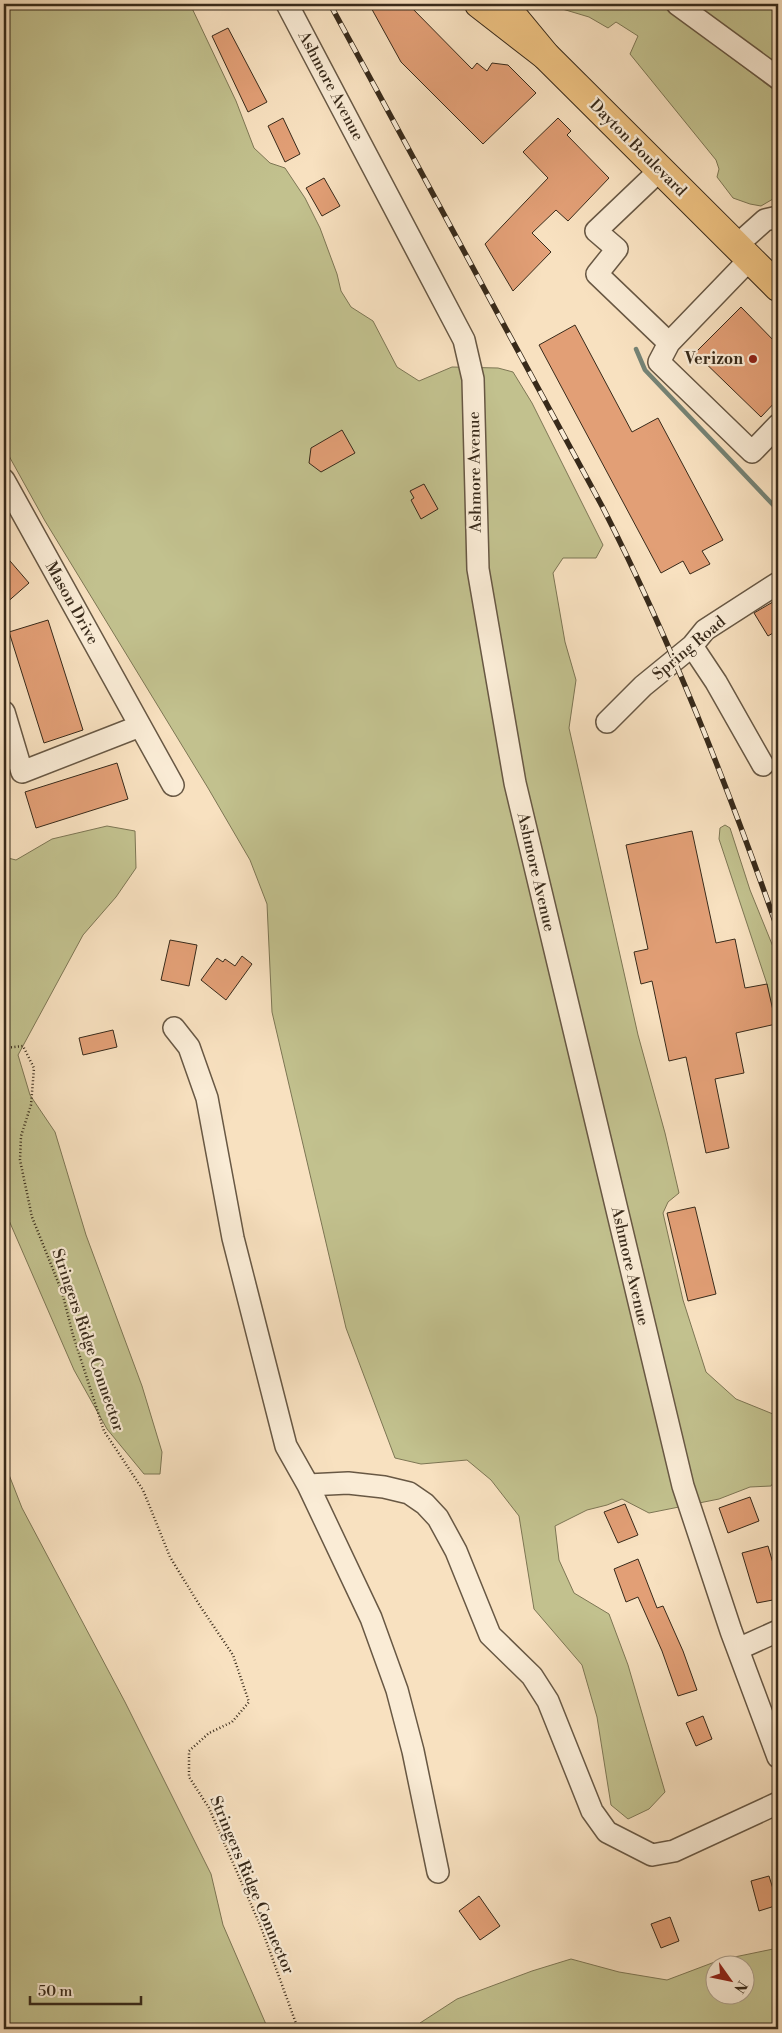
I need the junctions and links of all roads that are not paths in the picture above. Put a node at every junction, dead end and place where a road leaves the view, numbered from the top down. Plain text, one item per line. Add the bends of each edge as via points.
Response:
1 (287, 4) edge
2 (479, 4) edge
3 (503, 4) edge
4 (677, 4) edge
5 (546, 56) junction
6 (778, 78) edge
7 (660, 170) junction
8 (778, 217) edge
9 (743, 252) junction
10 (778, 287) edge
11 (669, 344) junction
12 (778, 425) edge
13 (4, 480) edge
14 (778, 583) edge
15 (692, 646) junction
16 (4, 712) edge
17 (608, 722) dead end
18 (140, 726) junction
19 (762, 764) dead end
20 (173, 785) dead end
21 (174, 1028) dead end
22 (308, 1485) junction
23 (778, 1631) edge
24 (738, 1649) junction
25 (778, 1757) edge
26 (778, 1803) edge
27 (438, 1872) dead end

1 - 24 street, Ashmore Avenue via 464,340 473,379 478,569 515,782 683,1486
2 - 5 main road
3 - 5 main road, Dayton Boulevard
4 - 6 street
5 - 7 main road, Dayton Boulevard
7 - 9 main road, Dayton Boulevard
7 - 11 street via 596,230 617,249 597,274
8 - 9 street via 765,220
9 - 10 main road, Dayton Boulevard
9 - 11 street
11 - 12 street via 659,362 752,452
13 - 18 street, Mason Drive
14 - 15 street, Spring Road via 705,630
15 - 17 street, Spring Road via 643,686
15 - 19 street
16 - 18 street via 22,772
18 - 20 street, Mason Drive
21 - 22 street via 189,1047 207,1098 233,1238 286,1446
22 - 26 street via 348,1484 408,1493 438,1518 456,1552 490,1635 532,1676 548,1701 592,1811 607,1832 652,1855 674,1851
22 - 27 street via 371,1618 397,1690
23 - 24 street
24 - 25 street, Ashmore Avenue

